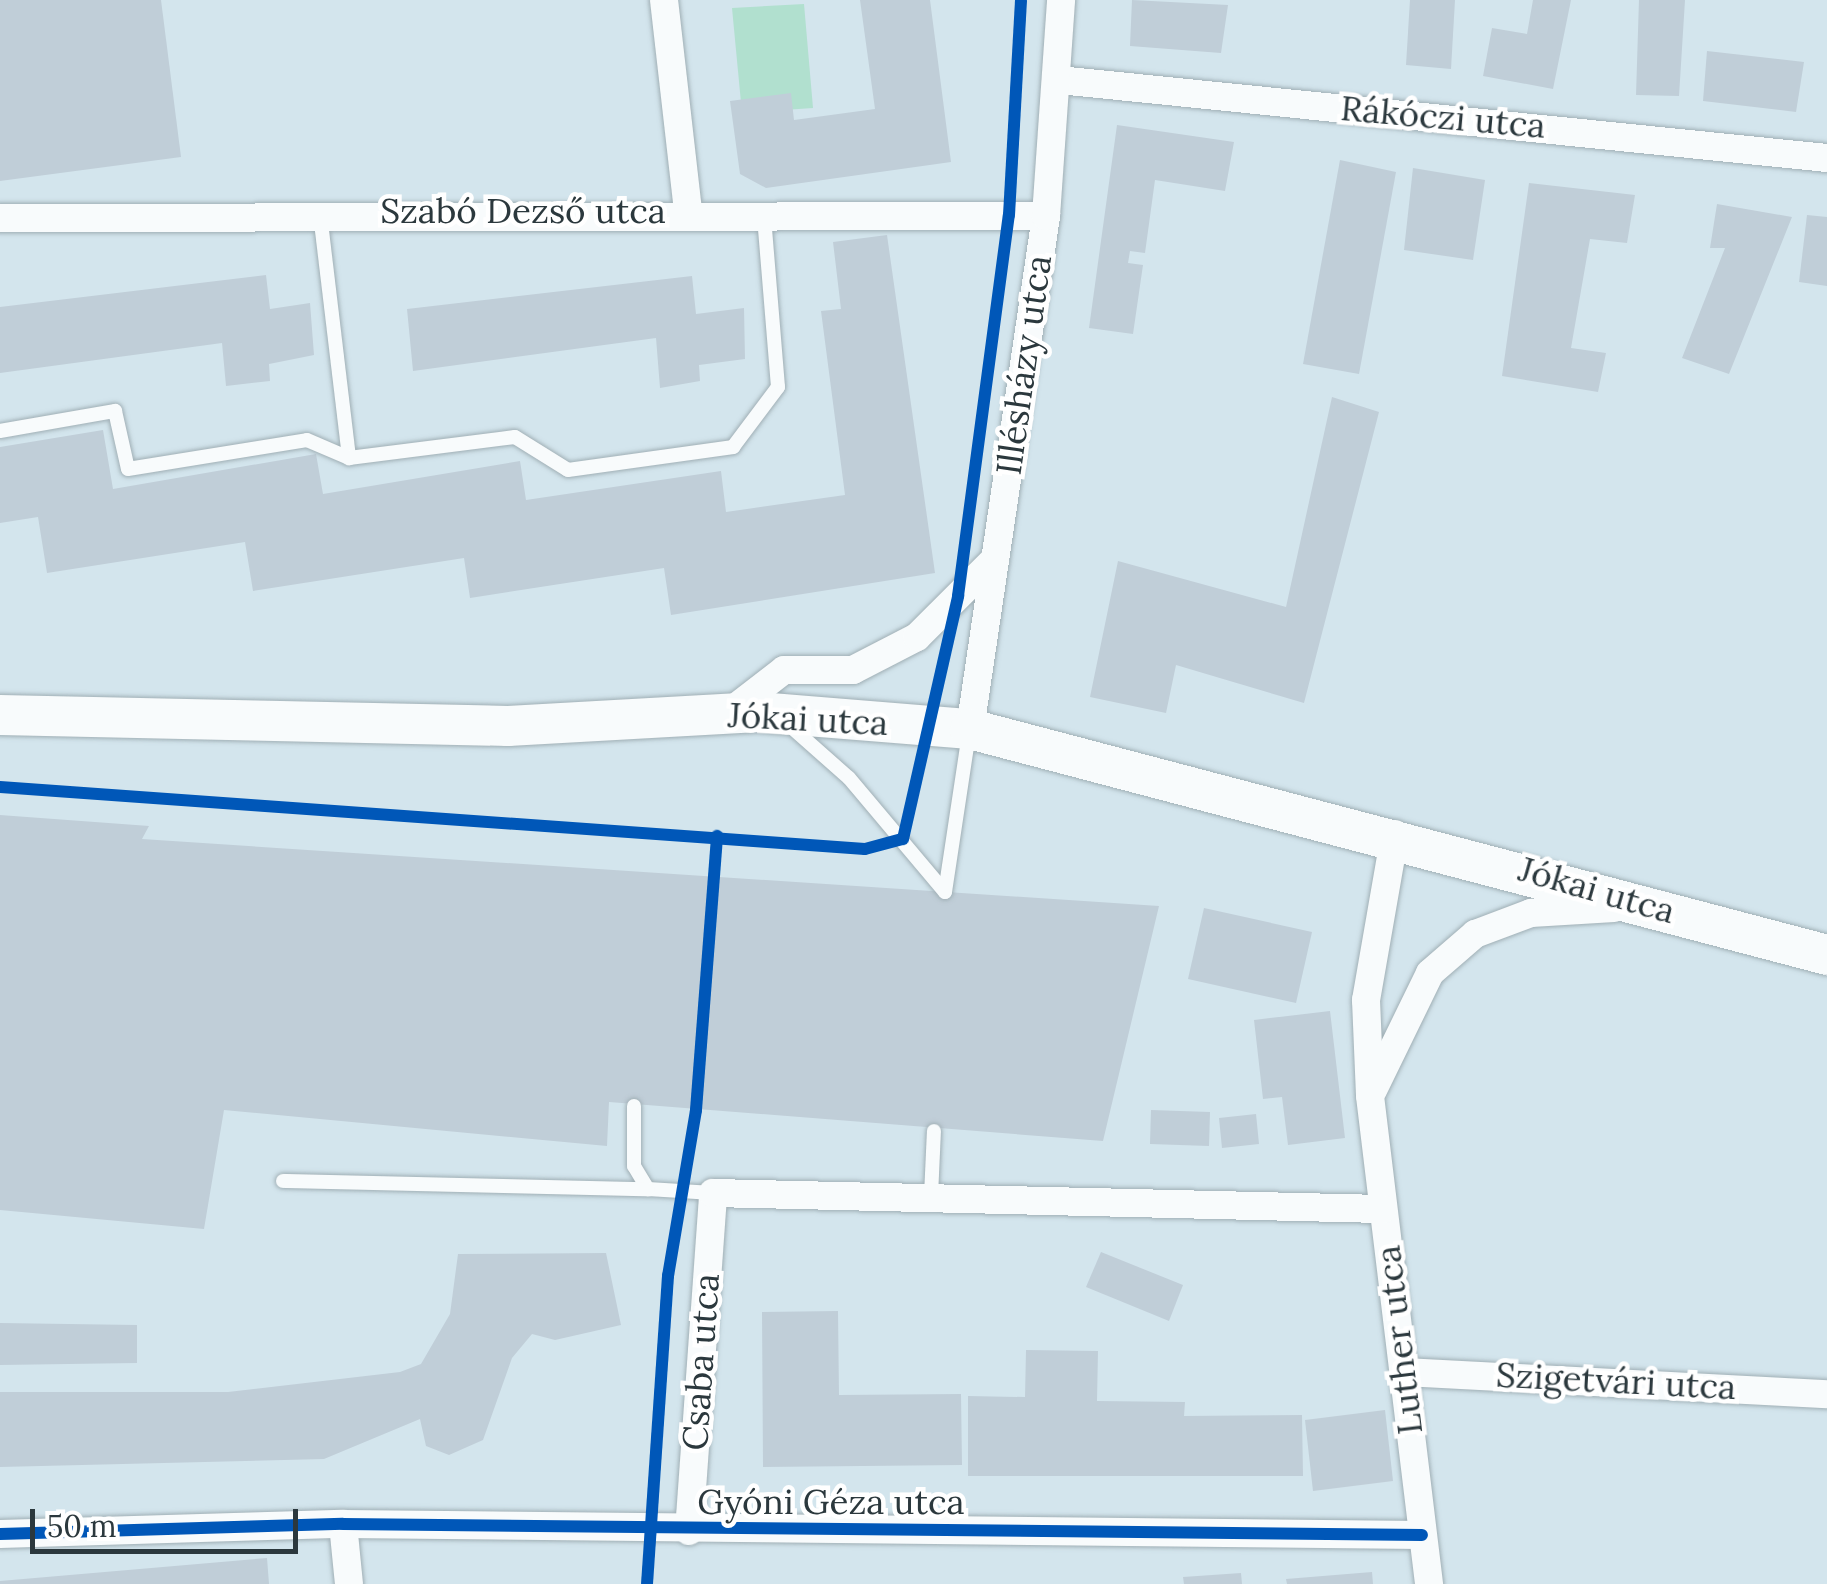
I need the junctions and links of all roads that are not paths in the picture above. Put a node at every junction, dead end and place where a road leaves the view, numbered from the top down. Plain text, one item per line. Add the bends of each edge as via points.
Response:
1 (664, 0) edge
2 (1061, 0) edge
3 (1059, 80) junction
4 (1827, 158) edge
5 (688, 210) junction
6 (763, 210) junction
7 (320, 213) junction
8 (1046, 216) junction
9 (0, 218) edge
10 (0, 431) edge
11 (350, 458) junction
12 (995, 559) junction
13 (727, 714) junction
14 (776, 714) junction
15 (0, 715) edge
16 (970, 728) junction
17 (1395, 834) junction
18 (1651, 905) junction
19 (1827, 954) edge
20 (1370, 1096) junction
21 (634, 1106) dead end
22 (934, 1131) dead end
23 (283, 1181) dead end
24 (648, 1190) junction
25 (714, 1193) junction
26 (931, 1196) junction
27 (1384, 1209) junction
28 (1404, 1372) junction
29 (1827, 1394) edge
30 (344, 1524) junction
31 (689, 1531) junction
32 (0, 1534) edge
33 (1422, 1535) junction
34 (349, 1584) edge
35 (1428, 1584) edge

1 - 5 street
2 - 3 street, Illésházy utca
3 - 4 street, Rákóczi utca
3 - 8 street, Illésházy utca
5 - 6 street, Szabó Dezső utca
5 - 7 street, Szabó Dezső utca
6 - 8 street, Szabó Dezső utca
6 - 11 lane via 778,387 734,446 568,470 515,437
7 - 9 street, Szabó Dezső utca
7 - 11 lane
8 - 12 street, Illésházy utca
10 - 11 lane via 115,411 128,469 307,440
12 - 13 street via 917,637 854,670 784,670
12 - 16 street, Illésházy utca
13 - 14 main road, Jókai utca
13 - 15 main road, Jókai utca via 508,726
14 - 16 main road, Jókai utca
14 - 16 lane via 848,778 945,892
16 - 17 main road, Jókai utca
17 - 18 main road, Jókai utca
17 - 20 street, Luther utca via 1366,1000
18 - 19 main road, Jókai utca
18 - 20 street via 1531,913 1476,934 1430,972
20 - 27 street, Luther utca
21 - 24 lane via 634,1166
22 - 26 lane
23 - 24 lane
24 - 25 lane
25 - 26 street
25 - 31 street, Csaba utca
26 - 27 street
27 - 28 street, Luther utca
28 - 29 street, Szigetvári utca
28 - 33 street, Luther utca
30 - 31 street, Gyóni Géza utca
30 - 32 street, Gyóni Géza utca
30 - 34 street
31 - 33 street, Gyóni Géza utca
33 - 35 street, Luther utca

